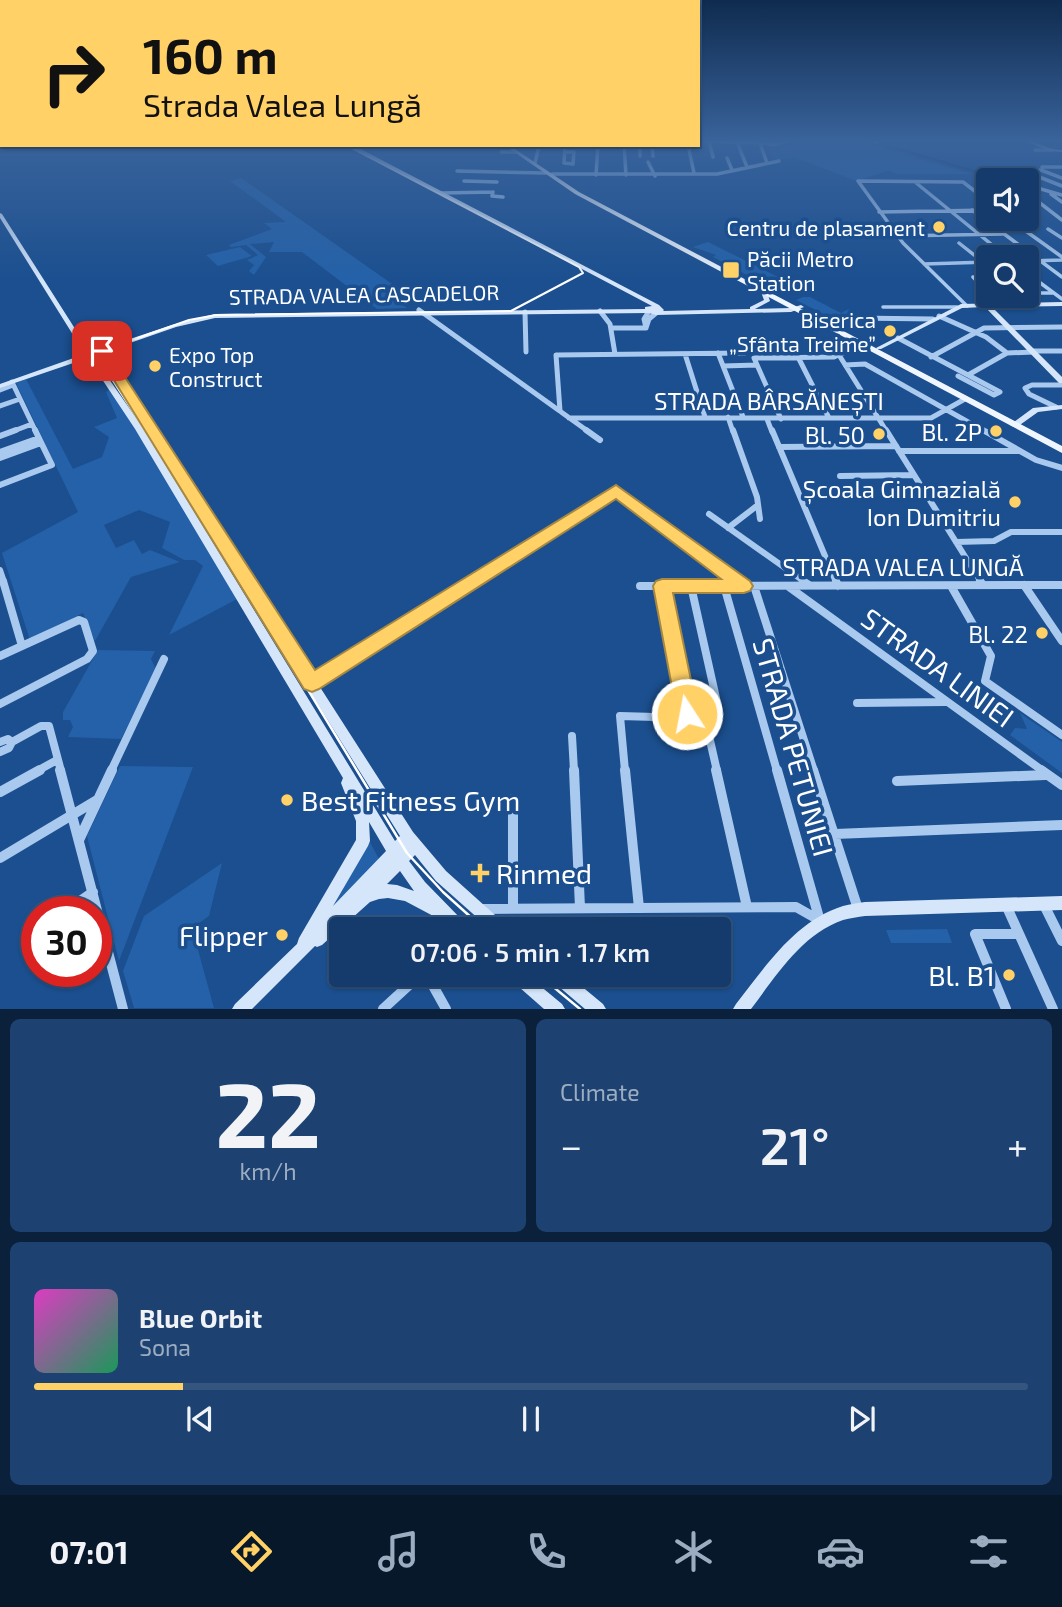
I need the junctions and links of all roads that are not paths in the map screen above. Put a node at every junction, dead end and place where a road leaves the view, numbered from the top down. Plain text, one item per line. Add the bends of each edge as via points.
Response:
1 (430, 187) edge
2 (495, 187) edge
3 (568, 187) edge
4 (572, 187) edge
5 (862, 187) edge
6 (921, 187) edge
7 (1039, 188) edge
8 (493, 192) junction
9 (441, 193) junction
10 (1051, 194) dead end
11 (1062, 195) edge
12 (503, 197) dead end
13 (1039, 202) edge
14 (1062, 202) edge
15 (972, 210) junction
16 (976, 210) edge
17 (947, 211) junction
18 (879, 212) junction
19 (0, 214) edge
20 (1062, 220) edge
21 (1048, 229) dead end
22 (1026, 231) edge
23 (1003, 233) junction
24 (978, 234) junction
25 (897, 236) junction
26 (1062, 238) edge
27 (959, 243) dead end
28 (992, 245) edge
29 (1019, 245) edge
30 (976, 255) edge
31 (1062, 258) edge
32 (1039, 260) joint
33 (976, 262) edge
34 (924, 264) junction
35 (1062, 277) edge
36 (610, 282) junction
37 (1039, 282) edge
38 (764, 292) junction
39 (1053, 293) junction
40 (1039, 294) edge
41 (636, 299) junction
42 (1062, 302) edge
43 (1039, 305) edge
44 (967, 306) junction
45 (976, 306) edge
46 (796, 307) junction
47 (883, 307) dead end
48 (957, 307) junction
49 (637, 308) junction
50 (750, 308) junction
51 (989, 308) edge
52 (600, 311) junction
53 (652, 311) junction
54 (422, 312) junction
55 (525, 312) junction
56 (855, 318) dead end
57 (936, 318) junction
58 (1008, 327) junction
59 (1062, 327) edge
60 (611, 328) junction
61 (976, 332) junction
62 (898, 338) junction
63 (861, 345) junction
64 (879, 348) junction
65 (94, 351) junction
66 (1062, 351) edge
67 (526, 352) dead end
68 (1033, 352) junction
69 (745, 353) dead end
70 (615, 354) junction
71 (685, 354) junction
72 (718, 354) junction
73 (1005, 354) junction
74 (839, 355) junction
75 (797, 357) junction
76 (931, 357) junction
77 (757, 365) junction
78 (845, 365) junction
79 (723, 366) junction
80 (963, 375) junction
81 (1061, 380) edge
82 (13, 383) junction
83 (0, 386) edge
84 (20, 398) junction
85 (965, 399) junction
86 (0, 406) edge
87 (1060, 409) edge
88 (946, 410) junction
89 (560, 411) junction
90 (705, 417) junction
91 (728, 417) junction
92 (743, 417) junction
93 (569, 418) junction
94 (829, 418) junction
95 (879, 418) junction
96 (767, 419) junction
97 (781, 419) junction
98 (1017, 423) junction
99 (32, 424) junction
100 (1, 433) edge
101 (40, 440) junction
102 (600, 440) dead end
103 (1062, 443) edge
104 (779, 447) junction
105 (898, 449) junction
106 (1062, 450) edge
107 (1020, 451) junction
108 (0, 452) edge
109 (0, 458) edge
110 (1062, 468) edge
111 (840, 475) dead end
112 (914, 475) junction
113 (0, 485) edge
114 (758, 505) junction
115 (709, 514) dead end
116 (760, 519) dead end
117 (202, 520) junction
118 (728, 528) junction
119 (1062, 532) edge
120 (956, 542) junction
121 (0, 570) edge
122 (983, 585) junction
123 (1024, 585) junction
124 (1062, 585) edge
125 (640, 586) dead end
126 (662, 586) junction
127 (691, 586) junction
128 (724, 586) junction
129 (744, 586) junction
130 (754, 586) junction
131 (787, 586) junction
132 (810, 586) junction
133 (838, 586) junction
134 (951, 586) junction
135 (2, 588) edge
136 (1062, 641) edge
137 (22, 646) junction
138 (0, 656) edge
139 (164, 659) dead end
140 (312, 682) junction
141 (947, 702) junction
142 (857, 703) dead end
143 (0, 704) edge
144 (655, 716) dead end
145 (706, 723) junction
146 (1062, 735) edge
147 (572, 736) dead end
148 (0, 742) edge
149 (12, 742) junction
150 (0, 752) edge
151 (338, 759) junction
152 (58, 760) junction
153 (1047, 775) junction
154 (897, 781) dead end
155 (1062, 785) edge
156 (377, 790) junction
157 (0, 792) edge
158 (99, 799) junction
159 (513, 799) dead end
160 (363, 801) junction
161 (72, 815) junction
162 (1062, 825) edge
163 (835, 834) junction
164 (79, 840) junction
165 (411, 842) junction
166 (397, 856) junction
167 (0, 858) edge
168 (93, 892) junction
169 (87, 896) edge
170 (365, 897) junction
171 (1044, 904) junction
172 (1062, 904) edge
173 (1005, 905) junction
174 (747, 907) junction
175 (513, 908) junction
176 (580, 908) junction
177 (639, 908) junction
178 (858, 909) junction
179 (477, 910) junction
180 (446, 917) edge
181 (447, 917) edge
182 (485, 917) edge
183 (820, 921) junction
184 (1019, 934) junction
185 (1062, 941) edge
186 (296, 956) junction
187 (407, 987) edge
188 (434, 987) edge
189 (530, 987) edge
190 (571, 987) edge
191 (123, 1009) edge
192 (240, 1009) edge
193 (383, 1009) edge
194 (446, 1009) edge
195 (557, 1009) edge
196 (598, 1009) edge
197 (741, 1009) edge
198 (1006, 1009) edge
199 (1053, 1009) edge

1 - 9 main road
2 - 8 street
3 - 38 main road
4 - 46 main road
5 - 18 street
6 - 17 street
7 - 11 street
8 - 9 street
8 - 12 street via 492,196
9 - 36 main road
10 - 14 street
13 - 20 street
15 - 16 street
15 - 17 street
15 - 23 street
17 - 18 street
17 - 24 street
18 - 25 street
19 - 65 main road
21 - 26 street
22 - 31 street
23 - 24 street
23 - 29 street
24 - 25 street
24 - 28 street
25 - 34 street
27 - 30 street
31 - 32 street
32 - 35 street
33 - 34 street
34 - 44 street
36 - 41 main road
36 - 53 main road
37 - 39 street
38 - 46 main road
38 - 50 main road via 767,301
39 - 40 street
39 - 42 street
41 - 49 main road
41 - 53 main road
42 - 43 main road
44 - 45 main road
44 - 48 main road
46 - 50 main road, STRADA VALEA CASCADELOR
46 - 53 main road
46 - 63 main road
46 - 64 main road
47 - 48 street
48 - 57 main road
49 - 53 main road, STRADA VALEA CASCADELOR
49 - 54 main road, STRADA VALEA CASCADELOR
50 - 53 main road, STRADA VALEA CASCADELOR
51 - 58 main road
52 - 53 main road, STRADA VALEA CASCADELOR
52 - 55 main road, STRADA VALEA CASCADELOR
52 - 60 street
53 - 60 street via 646,328
54 - 55 main road, STRADA VALEA CASCADELOR
54 - 65 main road, STRADA VALEA CASCADELOR via 222,316 189,320
54 - 89 street
55 - 67 street
56 - 57 street
57 - 61 street
57 - 62 main road
58 - 59 street
58 - 61 street
58 - 68 main road
60 - 70 street
61 - 73 street
61 - 76 street
62 - 64 main road
62 - 76 street
63 - 74 street
63 - 85 main road
64 - 98 main road
65 - 82 main road
65 - 83 main road
65 - 117 main road
66 - 68 street
68 - 73 street
68 - 81 main road
69 - 72 street
70 - 71 street
70 - 89 street via 556,355
71 - 72 street
71 - 90 street
72 - 79 street
73 - 80 street
74 - 75 street
74 - 78 street
75 - 77 street via 756,357
75 - 94 street
76 - 80 street
77 - 79 street
77 - 97 street
78 - 88 street via 864,364
78 - 95 street
79 - 92 street
80 - 80 street via 994,395 1000,392
81 - 87 street via 1025,388
82 - 83 main road
82 - 84 street
84 - 86 street
84 - 99 street
85 - 88 street, STRADA BÂRSĂNEȘTI
85 - 98 main road
87 - 98 main road via 1041,409
88 - 95 street, STRADA BÂRSĂNEȘTI via 931,418
88 - 107 street
89 - 93 street
90 - 91 street, STRADA BÂRSĂNEȘTI
90 - 93 street, STRADA BÂRSĂNEȘTI
91 - 92 street, STRADA BÂRSĂNEȘTI
91 - 114 street
92 - 96 street, STRADA BÂRSĂNEȘTI
93 - 102 street
94 - 95 street, STRADA BÂRSĂNEȘTI
94 - 97 street, STRADA BÂRSĂNEȘTI
95 - 105 street
96 - 97 street, STRADA BÂRSĂNEȘTI
96 - 104 street
98 - 103 main road
98 - 106 main road
99 - 100 street
99 - 101 street
101 - 108 street
101 - 109 street
101 - 113 street via 52,465
104 - 105 street
104 - 133 street
105 - 107 street
105 - 112 street
107 - 110 street
111 - 112 street
112 - 120 street
114 - 116 street
114 - 118 street
115 - 118 street
117 - 140 main road
117 - 151 main road
118 - 132 street
119 - 120 street via 1011,532 994,541
120 - 122 street
121 - 135 street
122 - 123 street, STRADA VALEA LUNGĂ
122 - 134 street, STRADA VALEA LUNGĂ
123 - 124 street, STRADA VALEA LUNGĂ
123 - 136 street
125 - 126 street, STRADA VALEA LUNGĂ
126 - 127 street, STRADA VALEA LUNGĂ
126 - 145 street via 687,714
127 - 128 street, STRADA VALEA LUNGĂ
127 - 145 street via 718,707 716,717
128 - 129 street, STRADA VALEA LUNGĂ
128 - 183 street, STRADA PETUNIEI
129 - 130 street, STRADA VALEA LUNGĂ
129 - 140 street via 614,491
130 - 131 street, STRADA VALEA LUNGĂ
130 - 163 street
131 - 132 street, STRADA VALEA LUNGĂ
131 - 141 street, STRADA LINIEI
132 - 133 street, STRADA VALEA LUNGĂ
133 - 134 street, STRADA VALEA LUNGĂ
134 - 146 street via 991,656 985,681
135 - 137 street
137 - 138 street
137 - 143 street via 79,620 84,622 93,651 87,659
139 - 158 street
140 - 156 main road
141 - 142 street
141 - 153 street, STRADA LINIEI
144 - 177 street via 620,716
145 - 174 street
147 - 176 street
148 - 149 street via 8,738
149 - 150 street
149 - 152 street via 47,725
151 - 160 main road
151 - 186 main road via 362,821 363,841
152 - 157 street
152 - 161 street
153 - 154 street
153 - 155 street, STRADA LINIEI
156 - 160 main road
156 - 165 main road
158 - 161 street
158 - 164 street
159 - 175 street
160 - 166 main road
161 - 164 street
161 - 167 street
162 - 163 street
163 - 178 street
164 - 168 street
165 - 166 main road
165 - 179 main road
166 - 170 main road
166 - 181 main road
166 - 186 main road
168 - 169 street
168 - 191 street
170 - 180 main road via 386,890 401,892
170 - 186 main road
171 - 172 main road
171 - 173 main road
171 - 185 street
173 - 178 main road
173 - 184 street
174 - 177 street
174 - 183 street via 796,907
175 - 176 street
175 - 179 street
176 - 177 street
178 - 183 main road
179 - 182 street
183 - 197 main road
184 - 198 street via 975,934
184 - 199 street
186 - 192 main road
187 - 193 street
188 - 194 street
189 - 195 main road
190 - 196 main road

